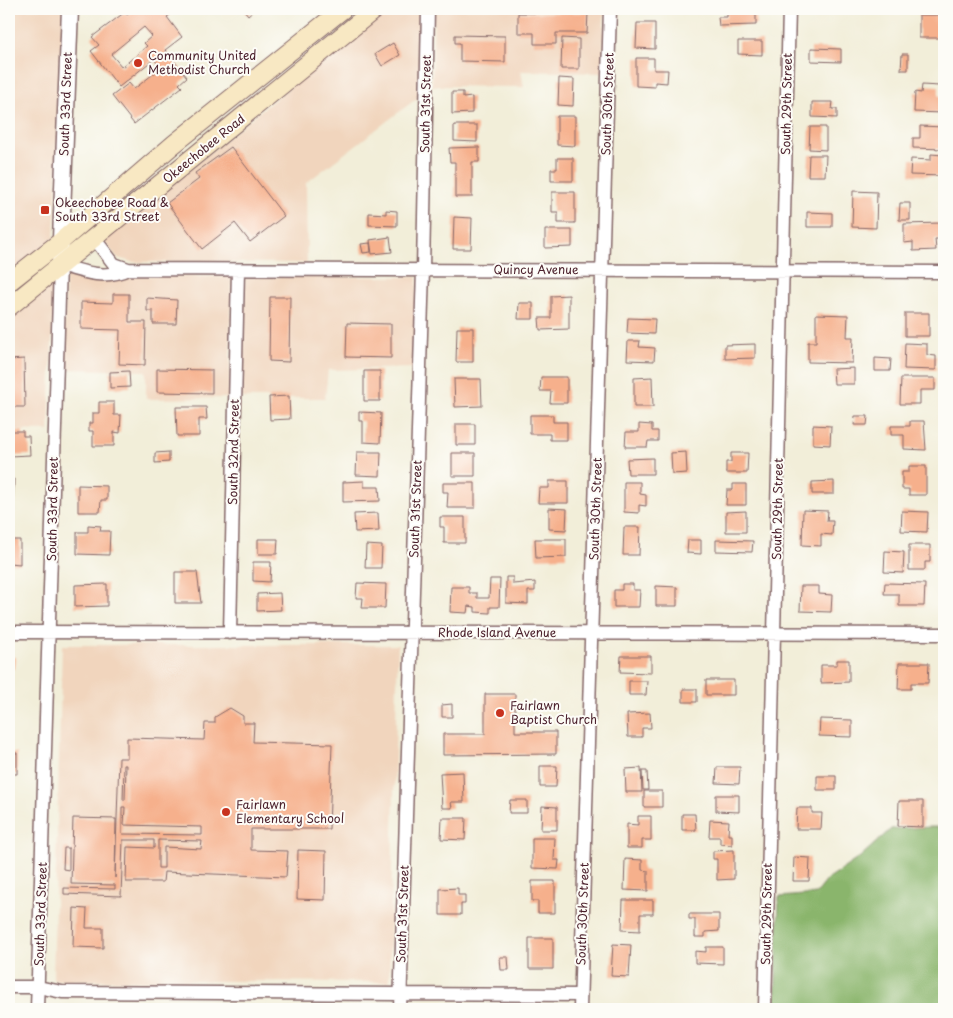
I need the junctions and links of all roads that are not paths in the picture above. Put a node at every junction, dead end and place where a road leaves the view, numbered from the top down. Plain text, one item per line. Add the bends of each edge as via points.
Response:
1 (70, 9) edge
2 (343, 9) edge
3 (375, 9) edge
4 (428, 9) edge
5 (610, 9) edge
6 (789, 9) edge
7 (94, 238) junction
8 (60, 242) junction
9 (60, 265) junction
10 (128, 269) junction
11 (604, 269) junction
12 (238, 270) junction
13 (423, 270) junction
14 (784, 270) junction
15 (944, 272) edge
16 (9, 282) edge
17 (9, 307) edge
18 (9, 632) edge
19 (50, 632) junction
20 (412, 632) junction
21 (230, 633) junction
22 (773, 633) junction
23 (592, 634) junction
24 (944, 634) edge
25 (9, 987) edge
26 (38, 987) junction
27 (400, 994) junction
28 (580, 995) junction
29 (37, 1009) edge
30 (400, 1009) edge
31 (580, 1009) edge
32 (765, 1009) edge

1 - 8 street, South 33rd Street
2 - 8 main road, Okeechobee Road via 174,144
3 - 7 main road, Okeechobee Road
4 - 13 street, South 31st Street
5 - 11 street, South 30th Street
6 - 14 street, South 29th Street
7 - 9 main road, Okeechobee Road
7 - 10 street via 114,264
8 - 9 street, South 33rd Street
8 - 16 main road, Okeechobee Road
9 - 10 street, Quincy Avenue via 90,274 119,273
9 - 17 main road, Okeechobee Road
9 - 19 street, South 33rd Street
10 - 12 street, Quincy Avenue
11 - 13 street, Quincy Avenue
11 - 14 street, Quincy Avenue
11 - 23 street, South 30th Street
12 - 13 street, Quincy Avenue
12 - 21 street, South 32nd Street
13 - 20 street, South 31st Street
14 - 15 street, Quincy Avenue
14 - 22 street, South 29th Street
18 - 19 street, Rhode Island Avenue
19 - 21 street, Rhode Island Avenue
19 - 26 street, South 33rd Street
20 - 21 street, Rhode Island Avenue
20 - 23 street, Rhode Island Avenue
20 - 27 street, South 31st Street
22 - 23 street, Rhode Island Avenue
22 - 24 street, Rhode Island Avenue
22 - 32 street, South 29th Street
23 - 28 street, South 30th Street
25 - 26 street
26 - 27 street via 62,992
26 - 29 street, South 33rd Street
27 - 28 street
27 - 30 street, South 31st Street
28 - 31 street, South 30th Street

